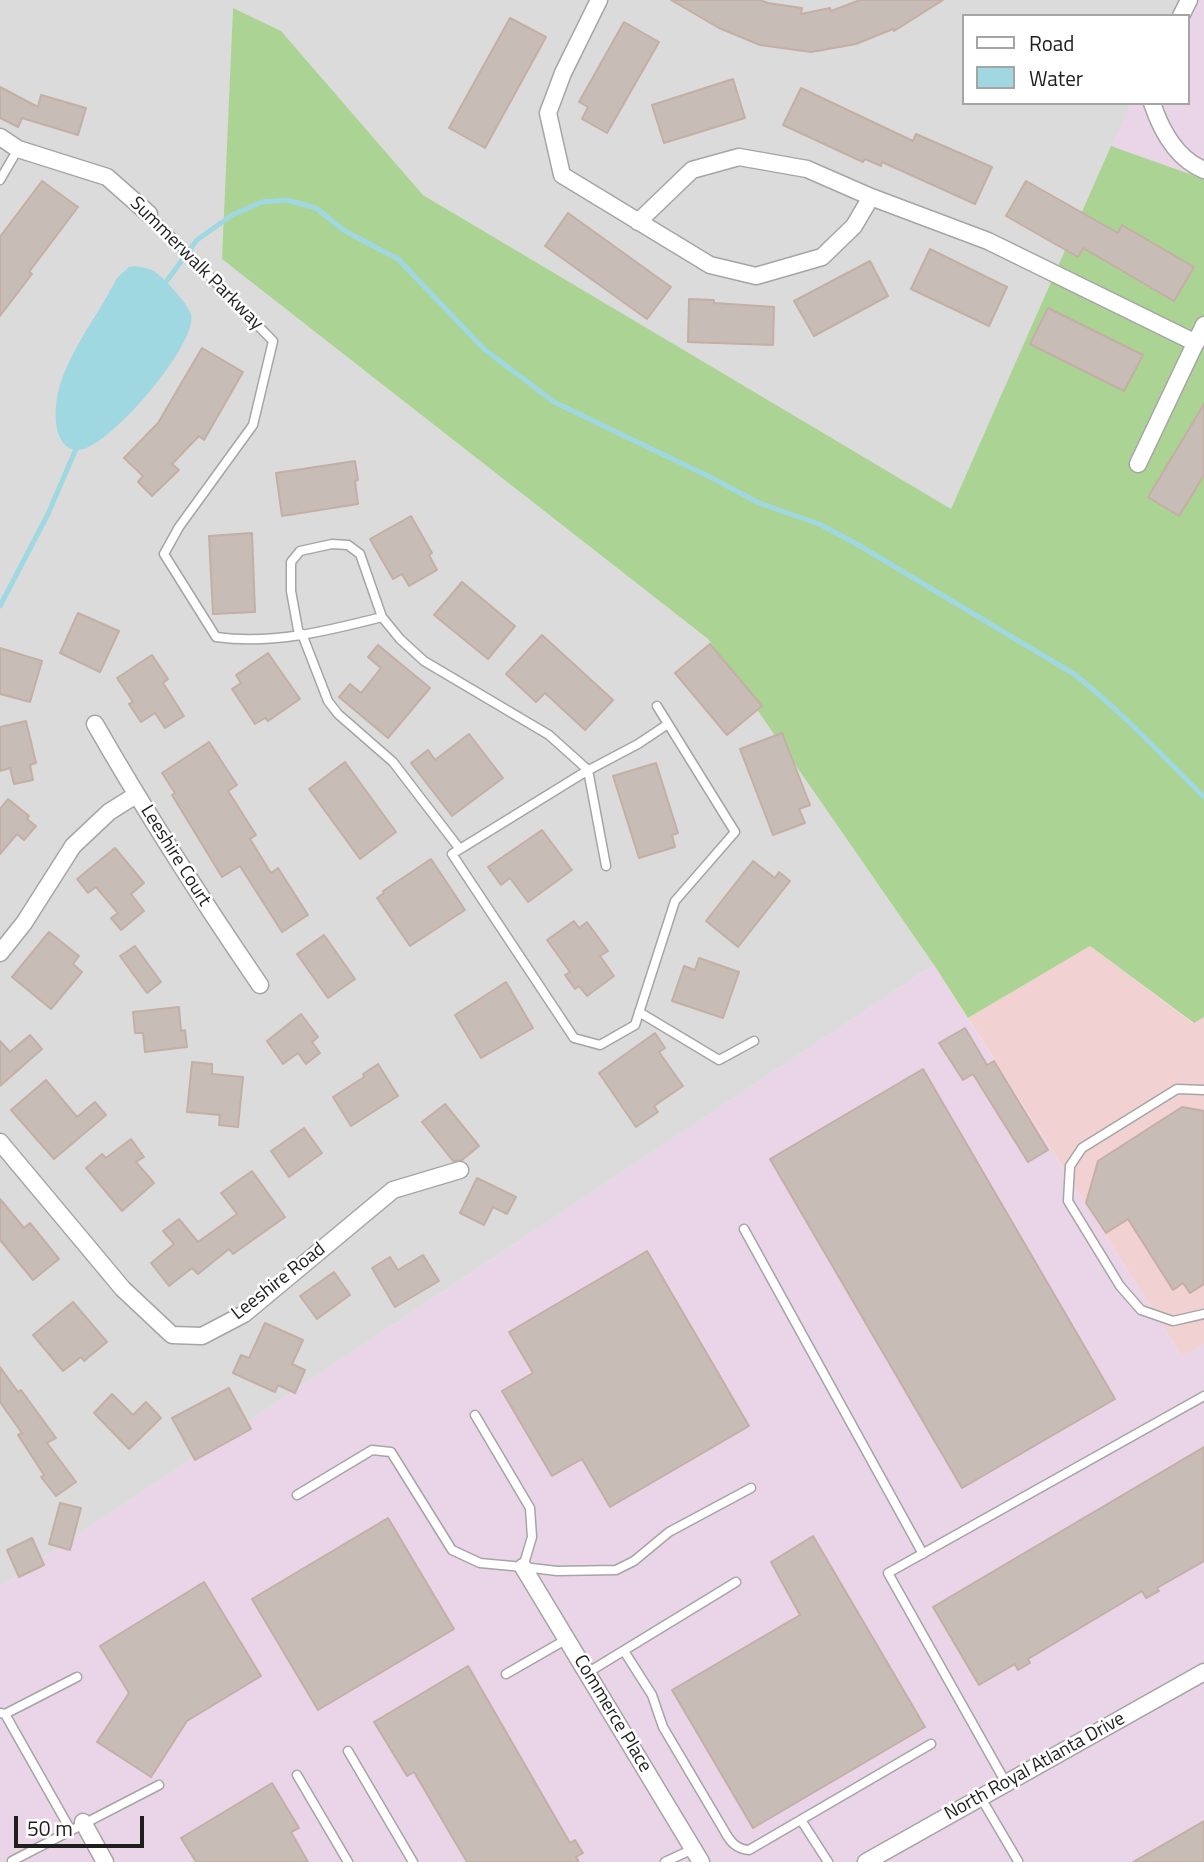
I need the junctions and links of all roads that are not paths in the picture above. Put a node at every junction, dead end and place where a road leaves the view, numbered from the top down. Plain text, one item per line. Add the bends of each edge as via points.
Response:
1 (599, 0) edge
2 (1153, 105) edge
3 (0, 136) edge
4 (18, 149) junction
5 (1204, 170) edge
6 (0, 180) edge
7 (871, 197) junction
8 (149, 214) joint
9 (638, 222) junction
10 (1204, 325) edge
11 (1196, 343) junction
12 (1138, 464) dead end
13 (382, 617) junction
14 (300, 634) junction
15 (657, 706) dead end
16 (95, 724) dead end
17 (668, 724) junction
18 (588, 770) junction
19 (136, 795) junction
20 (455, 851) junction
21 (606, 866) dead end
22 (0, 953) edge
23 (260, 985) dead end
24 (639, 1012) junction
25 (754, 1041) dead end
26 (1204, 1090) edge
27 (0, 1142) edge
28 (460, 1170) dead end
29 (744, 1229) dead end
30 (1204, 1314) edge
31 (1204, 1396) edge
32 (475, 1415) dead end
33 (751, 1488) dead end
34 (297, 1495) dead end
35 (923, 1554) junction
36 (523, 1567) junction
37 (736, 1582) dead end
38 (567, 1639) junction
39 (624, 1651) junction
40 (1204, 1672) edge
41 (587, 1673) junction
42 (506, 1674) dead end
43 (77, 1677) dead end
44 (2, 1713) edge
45 (930, 1744) dead end
46 (348, 1751) dead end
47 (297, 1775) dead end
48 (1006, 1783) junction
49 (159, 1785) dead end
50 (981, 1798) junction
51 (802, 1819) junction
52 (77, 1826) junction
53 (697, 1856) edge
54 (12, 1861) edge
55 (1018, 1861) edge
56 (105, 1862) edge
57 (348, 1862) edge
58 (414, 1862) edge
59 (665, 1862) edge
60 (828, 1862) edge
61 (866, 1862) edge

1 - 9 street via 548,113 562,175
2 - 5 street via 1160,129 1191,165
3 - 4 street, Summerwalk Parkway
4 - 6 lane
4 - 8 street, Summerwalk Parkway via 107,177
7 - 9 street via 807,169 739,157 692,170
7 - 9 street via 854,226 822,257 756,276 710,265
7 - 11 street via 989,241
8 - 14 lane, Summerwalk Parkway via 273,341 253,425 164,554 216,637 272,640
10 - 11 street
11 - 12 street
13 - 14 lane, Summerwalk Parkway
13 - 14 lane via 360,554 348,545 332,544 300,551 291,562 291,591
13 - 18 lane via 424,661 549,735
14 - 20 lane via 328,701 393,761
15 - 17 lane
16 - 19 street, Leeshire Court
17 - 18 lane
17 - 24 lane via 735,832 675,901
18 - 20 lane
18 - 21 lane
19 - 22 street via 109,812 73,846
19 - 23 street, Leeshire Court
20 - 24 lane via 574,1038 600,1045 635,1025
24 - 25 lane via 719,1060
26 - 30 lane via 1177,1089 1082,1148 1070,1166 1068,1201 1120,1286 1141,1310 1173,1321
27 - 28 street, Leeshire Road via 123,1289 172,1335 202,1336 244,1314 394,1190
29 - 35 lane
31 - 35 lane
32 - 36 lane via 530,1508 533,1537
33 - 36 lane via 669,1532 616,1570
34 - 36 lane via 372,1450 391,1452 452,1550 480,1563
35 - 48 lane via 888,1573
36 - 38 street, Commerce Place
37 - 39 lane
38 - 41 street, Commerce Place
38 - 42 lane
39 - 41 lane
39 - 51 lane via 731,1842 749,1850
40 - 48 street, North Royal Atlanta Drive
41 - 53 street, Commerce Place
43 - 44 lane
44 - 52 lane
45 - 51 lane
46 - 58 lane
47 - 57 lane
48 - 50 street, North Royal Atlanta Drive
49 - 52 lane
50 - 55 lane
50 - 61 street, North Royal Atlanta Drive
51 - 60 lane
52 - 54 lane
52 - 56 street
53 - 59 lane

